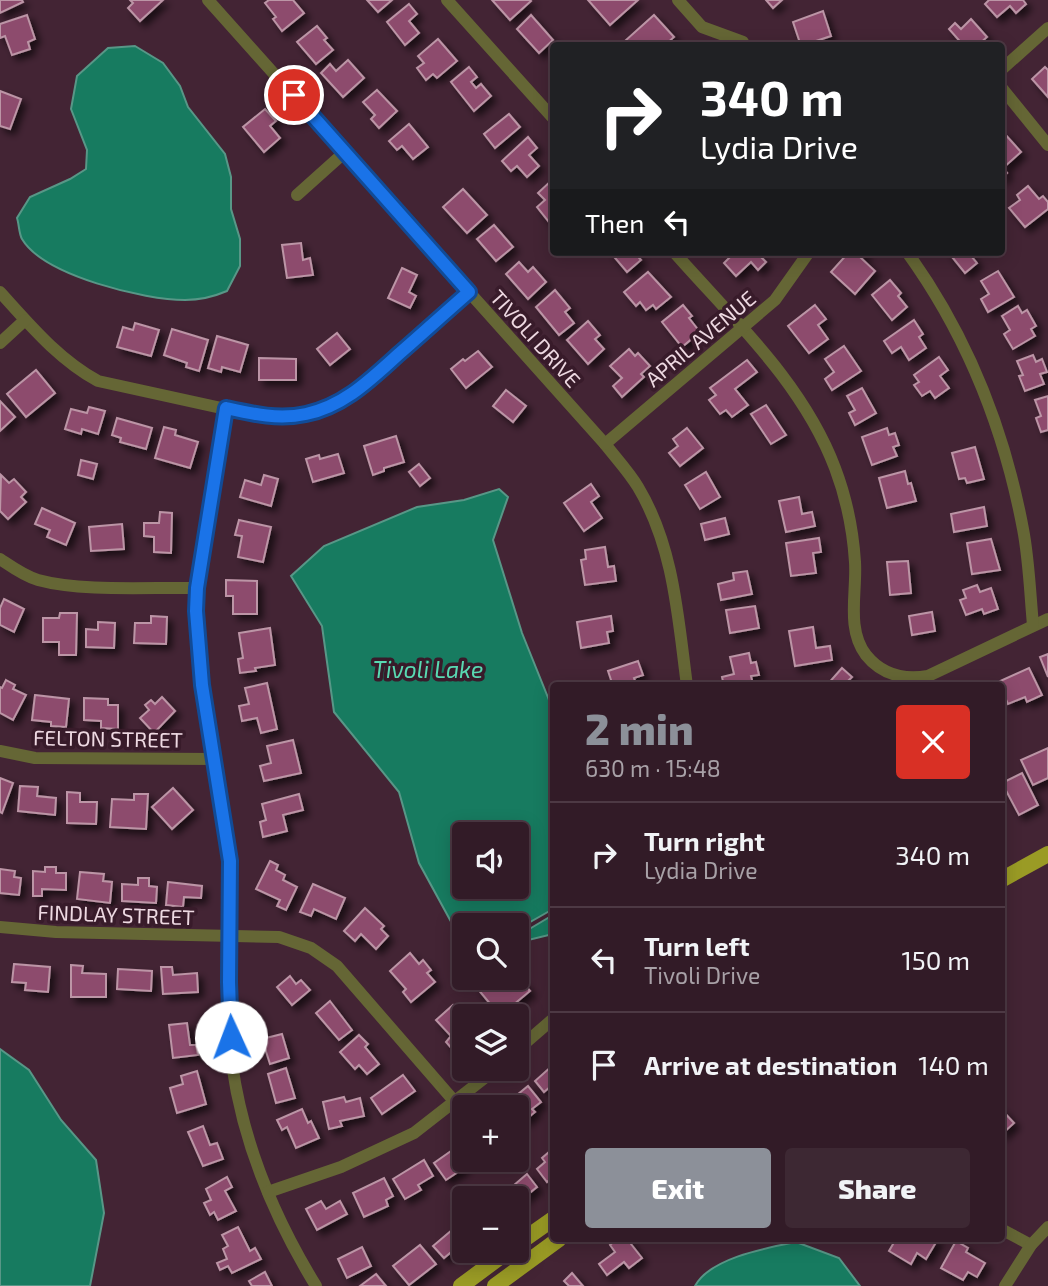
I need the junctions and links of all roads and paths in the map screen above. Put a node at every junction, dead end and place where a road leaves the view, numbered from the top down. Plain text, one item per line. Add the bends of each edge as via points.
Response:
1 (208, 0) edge
2 (447, 0) edge
3 (678, 0) edge
4 (1048, 28) edge
5 (743, 42) dead end
6 (1005, 66) edge
7 (1005, 92) edge
8 (550, 115) edge
9 (1048, 145) edge
10 (345, 152) junction
11 (297, 195) dead end
12 (678, 256) edge
13 (806, 256) edge
14 (910, 256) edge
15 (0, 292) edge
16 (469, 292) junction
17 (25, 320) junction
18 (743, 329) junction
19 (0, 343) edge
20 (226, 408) junction
21 (605, 444) junction
22 (0, 559) edge
23 (197, 588) junction
24 (1048, 619) edge
25 (1033, 625) junction
26 (687, 682) edge
27 (0, 751) edge
28 (215, 759) junction
29 (1048, 854) edge
30 (1005, 878) edge
31 (0, 927) edge
32 (231, 937) junction
33 (550, 1022) edge
34 (529, 1040) edge
35 (481, 1081) edge
36 (464, 1095) edge
37 (452, 1099) edge
38 (452, 1104) edge
39 (268, 1192) junction
40 (550, 1221) edge
41 (1048, 1227) edge
42 (1005, 1230) edge
43 (529, 1236) edge
44 (555, 1242) edge
45 (1031, 1245) junction
46 (492, 1263) edge
47 (482, 1270) junction
48 (316, 1286) edge
49 (461, 1286) edge
50 (495, 1286) edge
51 (1005, 1286) edge

1 - 10 street, TIVOLI DRIVE
2 - 8 street
3 - 5 street via 702,27
4 - 6 street
7 - 9 street
10 - 11 street
10 - 16 street, TIVOLI DRIVE
12 - 18 street
13 - 18 street, APRIL AVENUE via 775,300
14 - 25 street via 961,338 1005,448 1023,531
15 - 17 street
16 - 20 street via 355,393 325,408 278,417
16 - 21 street, TIVOLI DRIVE
17 - 19 street
17 - 20 street via 60,356 98,381
18 - 21 street, APRIL AVENUE
18 - 25 street via 809,414 835,468 855,561 855,622 866,655 893,675 928,676
20 - 23 street
21 - 26 street, TIVOLI DRIVE via 638,486 660,532 674,581
22 - 23 street via 37,579 71,585
23 - 28 street via 202,685
24 - 25 street
27 - 28 street, FELTON STREET via 35,758
28 - 32 street via 230,861
29 - 30 main road
31 - 32 street, FINDLAY STREET
32 - 37 street, FINDLAY STREET via 279,937 311,948 337,966
32 - 39 street via 232,1063 247,1133
33 - 34 street
35 - 36 street
38 - 39 street via 414,1133 341,1167
39 - 48 street
40 - 43 main road
41 - 45 street
42 - 45 street
44 - 50 main road
45 - 51 street
46 - 47 main road
47 - 49 main road
47 - 50 street

